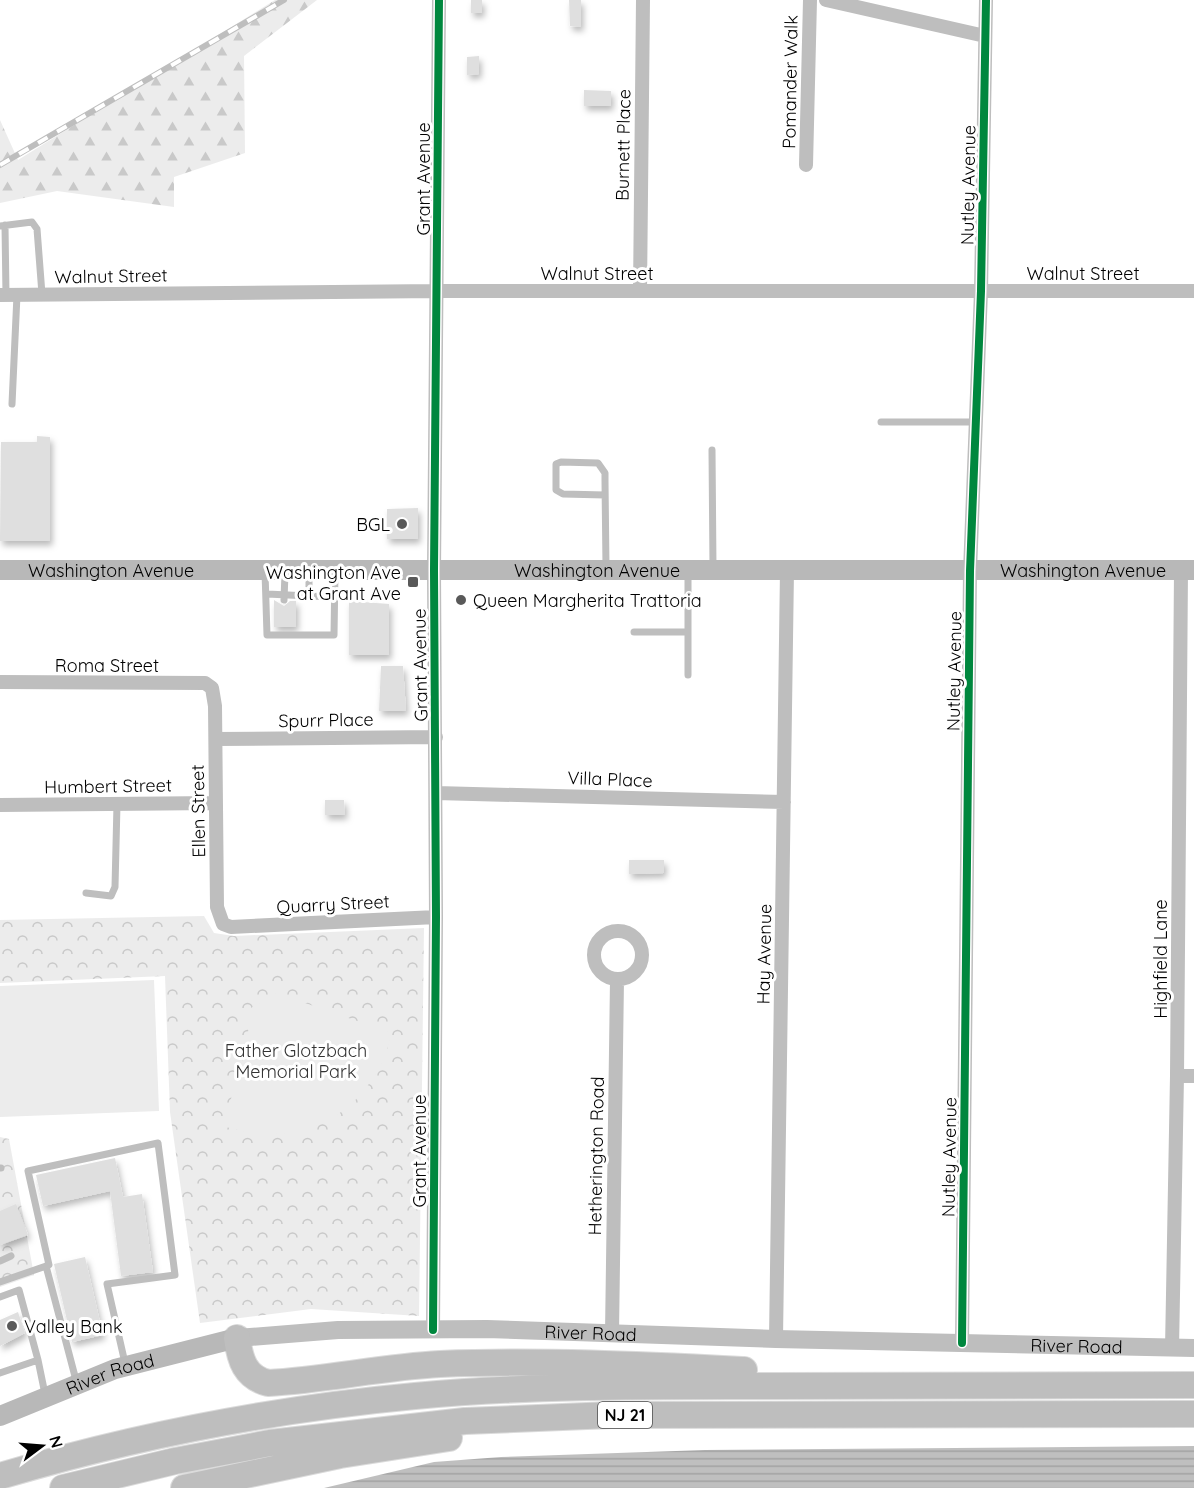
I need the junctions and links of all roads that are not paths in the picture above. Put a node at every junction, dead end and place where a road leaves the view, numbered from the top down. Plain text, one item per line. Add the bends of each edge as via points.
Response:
1 (439, 0) edge
2 (643, 0) edge
3 (810, 0) edge
4 (826, 0) edge
5 (986, 0) edge
6 (985, 36) junction
7 (806, 165) dead end
8 (2, 226) edge
9 (438, 291) junction
10 (640, 291) junction
11 (981, 291) junction
12 (1194, 291) edge
13 (42, 294) junction
14 (8, 295) edge
15 (12, 404) dead end
16 (881, 422) dead end
17 (976, 422) junction
18 (712, 450) dead end
19 (605, 495) junction
20 (0, 570) edge
21 (265, 570) junction
22 (285, 570) junction
23 (309, 570) junction
24 (335, 570) junction
25 (434, 570) junction
26 (606, 570) junction
27 (688, 570) junction
28 (713, 570) junction
29 (788, 570) junction
30 (1187, 570) edge
31 (970, 571) junction
32 (267, 594) junction
33 (309, 596) junction
34 (334, 597) junction
35 (285, 598) junction
36 (634, 632) dead end
37 (688, 632) junction
38 (688, 675) dead end
39 (0, 682) edge
40 (212, 688) joint
41 (436, 737) junction
42 (216, 739) junction
43 (436, 793) junction
44 (784, 802) junction
45 (216, 803) junction
46 (117, 804) junction
47 (0, 805) edge
48 (86, 893) dead end
49 (436, 917) junction
50 (231, 927) joint
51 (617, 980) dead end
52 (1177, 1076) junction
53 (1194, 1076) edge
54 (11, 1256) dead end
55 (0, 1261) edge
56 (46, 1266) junction
57 (0, 1282) edge
58 (0, 1297) edge
59 (433, 1330) junction
60 (612, 1333) junction
61 (237, 1338) junction
62 (776, 1339) junction
63 (962, 1343) junction
64 (1194, 1348) edge
65 (1172, 1349) junction
66 (38, 1360) junction
67 (126, 1366) junction
68 (0, 1373) edge
69 (77, 1384) junction
70 (948, 1385) junction
71 (1194, 1385) edge
72 (45, 1397) junction
73 (1194, 1414) edge
74 (611, 1415) junction
75 (0, 1416) edge
76 (8, 1473) edge
77 (63, 1488) edge
78 (184, 1488) edge

1 - 9 street, Grant Avenue
2 - 10 street, Burnett Place
3 - 7 street, Pomander Walk
4 - 6 street
5 - 6 street, Nutley Avenue
6 - 11 street, Nutley Avenue
8 - 13 lane via 32,222 37,229
8 - 14 lane
9 - 10 street, Walnut Street
9 - 13 street, Walnut Street
9 - 25 street, Grant Avenue
10 - 11 street, Walnut Street
11 - 12 street, Walnut Street
11 - 17 street, Nutley Avenue
13 - 14 street, Walnut Street
14 - 15 lane
16 - 17 lane
17 - 31 street, Nutley Avenue
18 - 28 lane
19 - 19 lane via 605,473 598,463 556,464 556,490 563,494
19 - 26 lane
20 - 21 main road, Washington Avenue
21 - 22 main road, Washington Avenue
21 - 32 lane
22 - 23 main road, Washington Avenue
22 - 35 lane
23 - 24 main road, Washington Avenue
23 - 33 lane
24 - 25 main road, Washington Avenue
24 - 34 lane
25 - 26 main road, Washington Avenue
25 - 41 street, Grant Avenue
26 - 27 main road, Washington Avenue
27 - 28 main road, Washington Avenue
27 - 37 lane
28 - 29 main road, Washington Avenue
29 - 31 main road, Washington Avenue
29 - 44 street, Hay Avenue
30 - 31 main road, Washington Avenue
30 - 52 street, Highfield Lane
31 - 63 street, Nutley Avenue
32 - 34 lane via 267,635 285,630 334,635
32 - 35 lane
33 - 34 lane
33 - 35 lane
36 - 37 lane
37 - 38 lane
39 - 40 street, Roma Street via 205,683
40 - 42 street, Ellen Street
41 - 42 street, Spurr Place
41 - 43 street, Grant Avenue
42 - 45 street, Ellen Street
43 - 44 street, Villa Place
43 - 49 street, Grant Avenue
44 - 62 street, Hay Avenue
45 - 46 street, Humbert Street
45 - 50 street, Ellen Street via 217,907 223,924
46 - 47 street, Humbert Street
46 - 48 lane via 115,886 111,896
49 - 50 street, Quarry Street
49 - 59 street, Grant Avenue
51 - 60 street, Hetherington Road
52 - 53 street
52 - 65 street, Highfield Lane
54 - 55 lane
56 - 57 lane
56 - 67 lane via 49,1265 28,1171 158,1143 175,1275 107,1284
56 - 69 lane
58 - 66 lane via 19,1290
59 - 60 street, River Road
59 - 61 street, River Road via 301,1331
60 - 62 street, River Road
61 - 67 main road, River Road
61 - 70 highway via 250,1375 268,1383 438,1365 519,1362 649,1364
62 - 63 street, River Road
63 - 65 street, River Road
64 - 65 street, River Road
66 - 68 lane
66 - 72 lane
67 - 69 main road, River Road
69 - 72 main road, River Road
70 - 71 highway, NJ 21
70 - 76 highway, NJ 21 via 600,1386 413,1396 218,1423
72 - 75 main road, River Road
73 - 74 highway, NJ 21
74 - 77 highway, NJ 21 via 465,1421 318,1436 175,1461
74 - 78 highway via 340,1455

